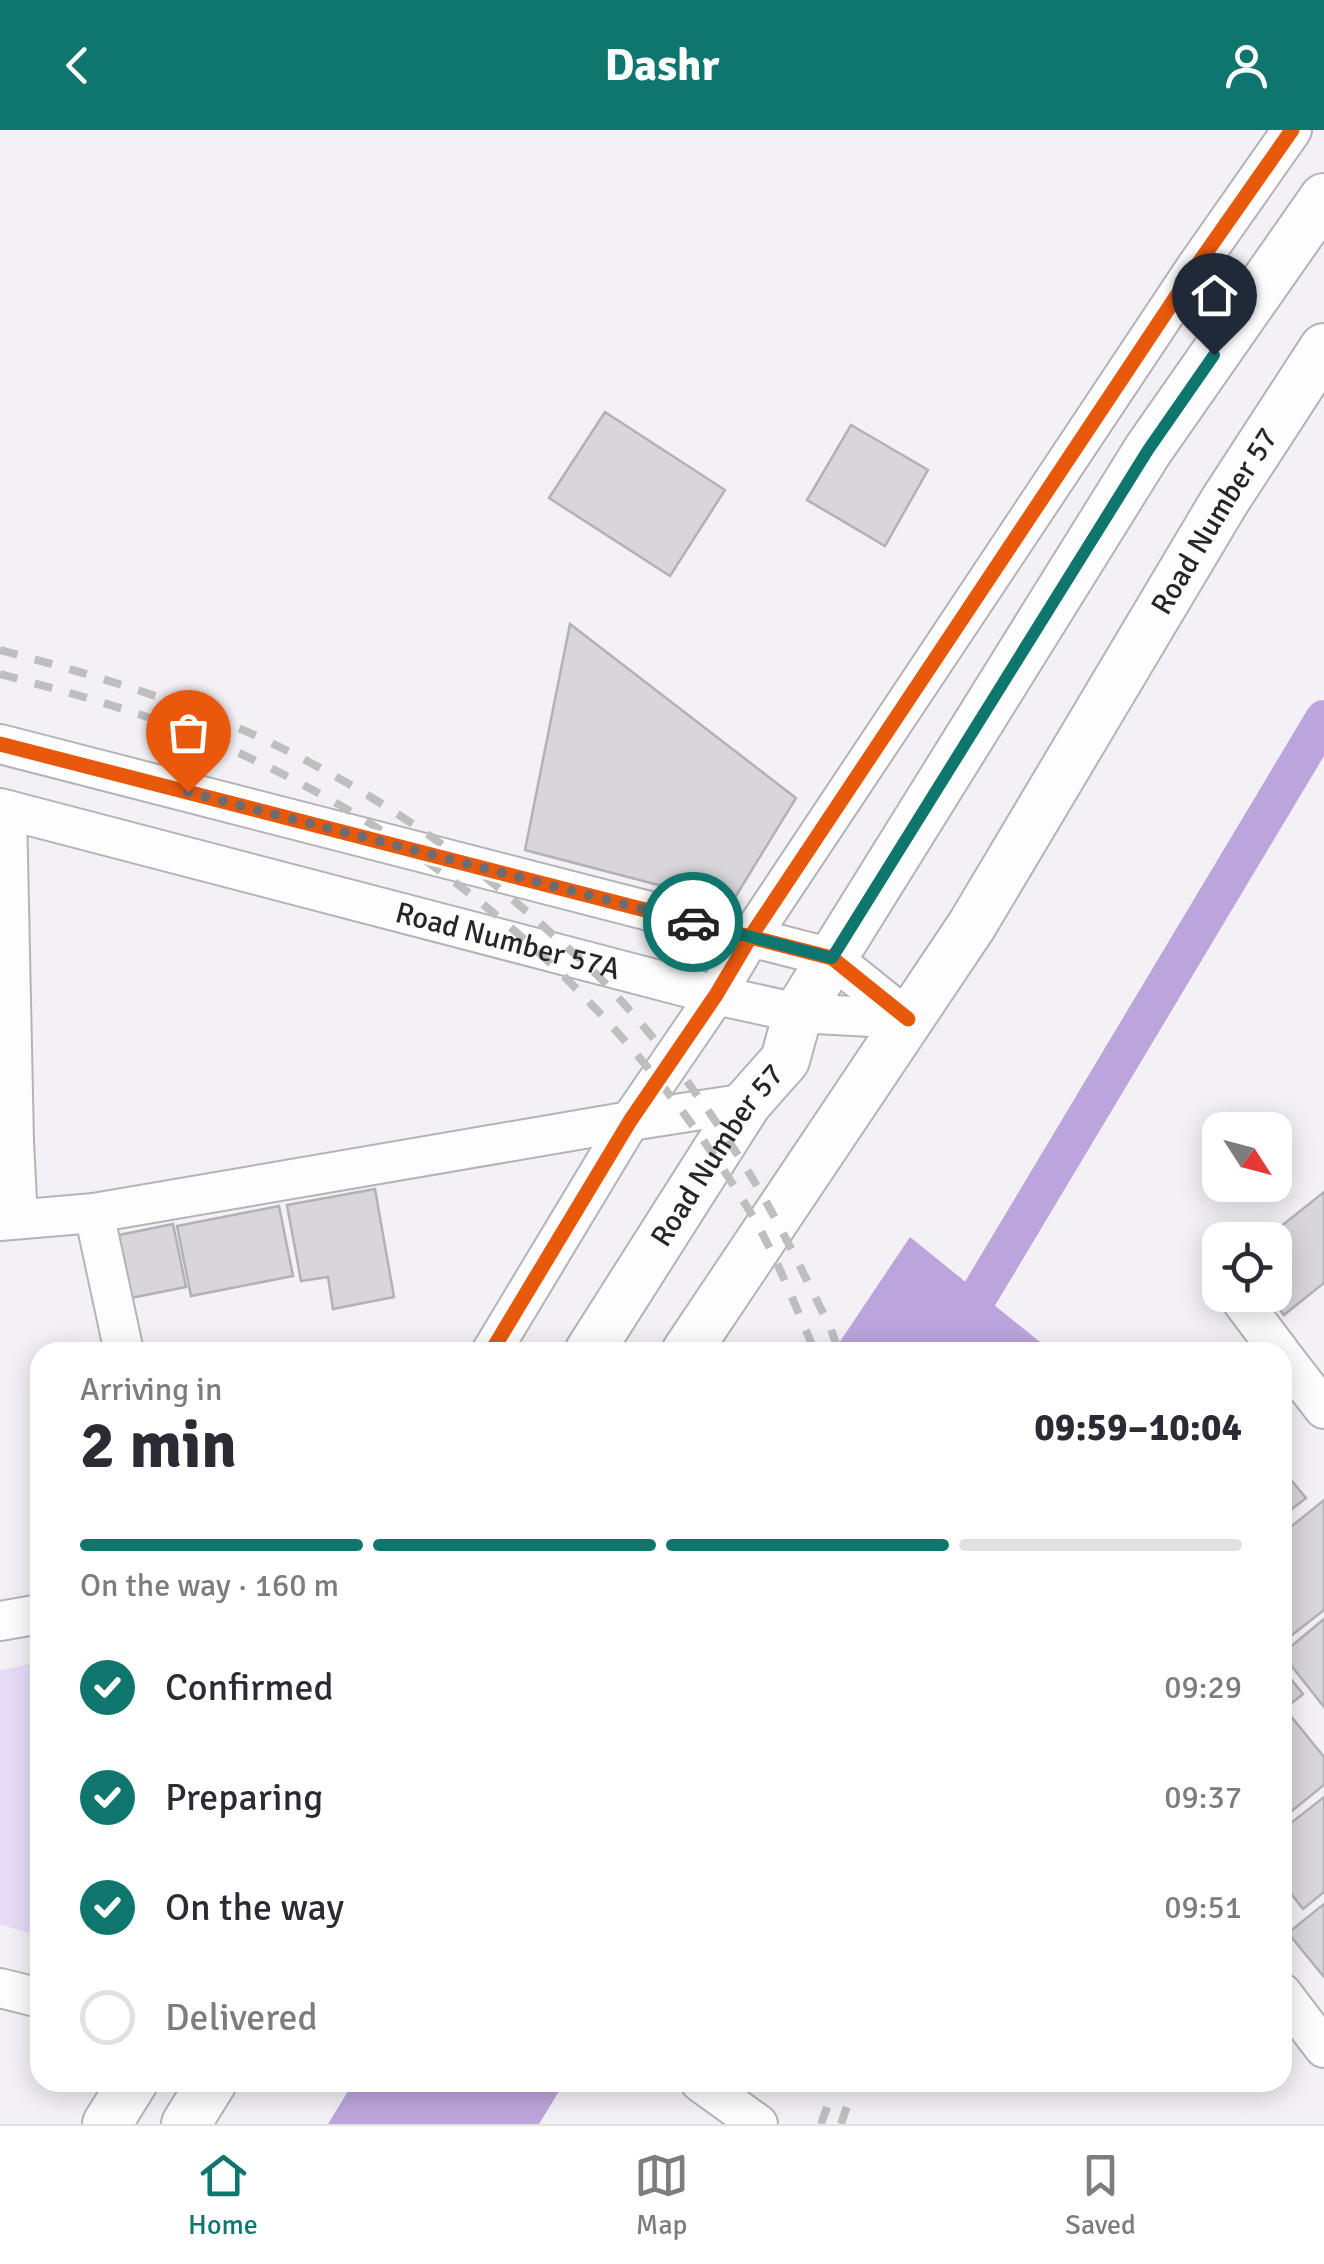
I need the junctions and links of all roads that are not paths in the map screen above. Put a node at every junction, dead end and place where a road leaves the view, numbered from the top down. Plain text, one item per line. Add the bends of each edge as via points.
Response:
1 (1292, 130) edge
2 (1324, 198) edge
3 (1324, 348) edge
4 (0, 744) edge
5 (3, 809) edge
6 (751, 936) junction
7 (832, 958) junction
8 (716, 995) junction
9 (798, 1013) junction
10 (908, 1019) junction
11 (747, 1103) junction
12 (630, 1121) junction
13 (94, 1213) junction
14 (9, 1220) edge
15 (1248, 1312) edge
16 (122, 1342) edge
17 (497, 1342) edge
18 (595, 1342) edge
19 (693, 1342) edge
20 (1272, 1342) edge
21 (1292, 1368) edge
22 (1324, 1410) edge
23 (30, 1616) edge
24 (0, 1621) edge
25 (0, 1988) edge
26 (30, 1996) edge
27 (1292, 2006) edge
28 (1324, 2048) edge
29 (127, 2092) edge
30 (206, 2092) edge
31 (714, 2092) edge
32 (107, 2124) edge
33 (186, 2124) edge
34 (758, 2124) edge

1 - 6 street
2 - 7 main road, Road Number 57 via 1148,450
3 - 10 main road, Road Number 57
4 - 6 street
5 - 8 street, Road Number 57A
5 - 14 street via 14,1142
6 - 7 street
6 - 8 street
7 - 9 main road, Road Number 57
7 - 10 street
8 - 9 street, Road Number 57A
8 - 12 street
9 - 10 street, Road Number 57A
9 - 11 main road, Road Number 57 via 785,1060
10 - 19 main road, Road Number 57
11 - 12 street
11 - 18 main road, Road Number 57
12 - 13 street
12 - 17 street
13 - 14 street
13 - 16 street
15 - 20 street
21 - 22 street
23 - 24 street
25 - 26 street
27 - 28 street
29 - 32 main road
30 - 33 main road
31 - 34 street

